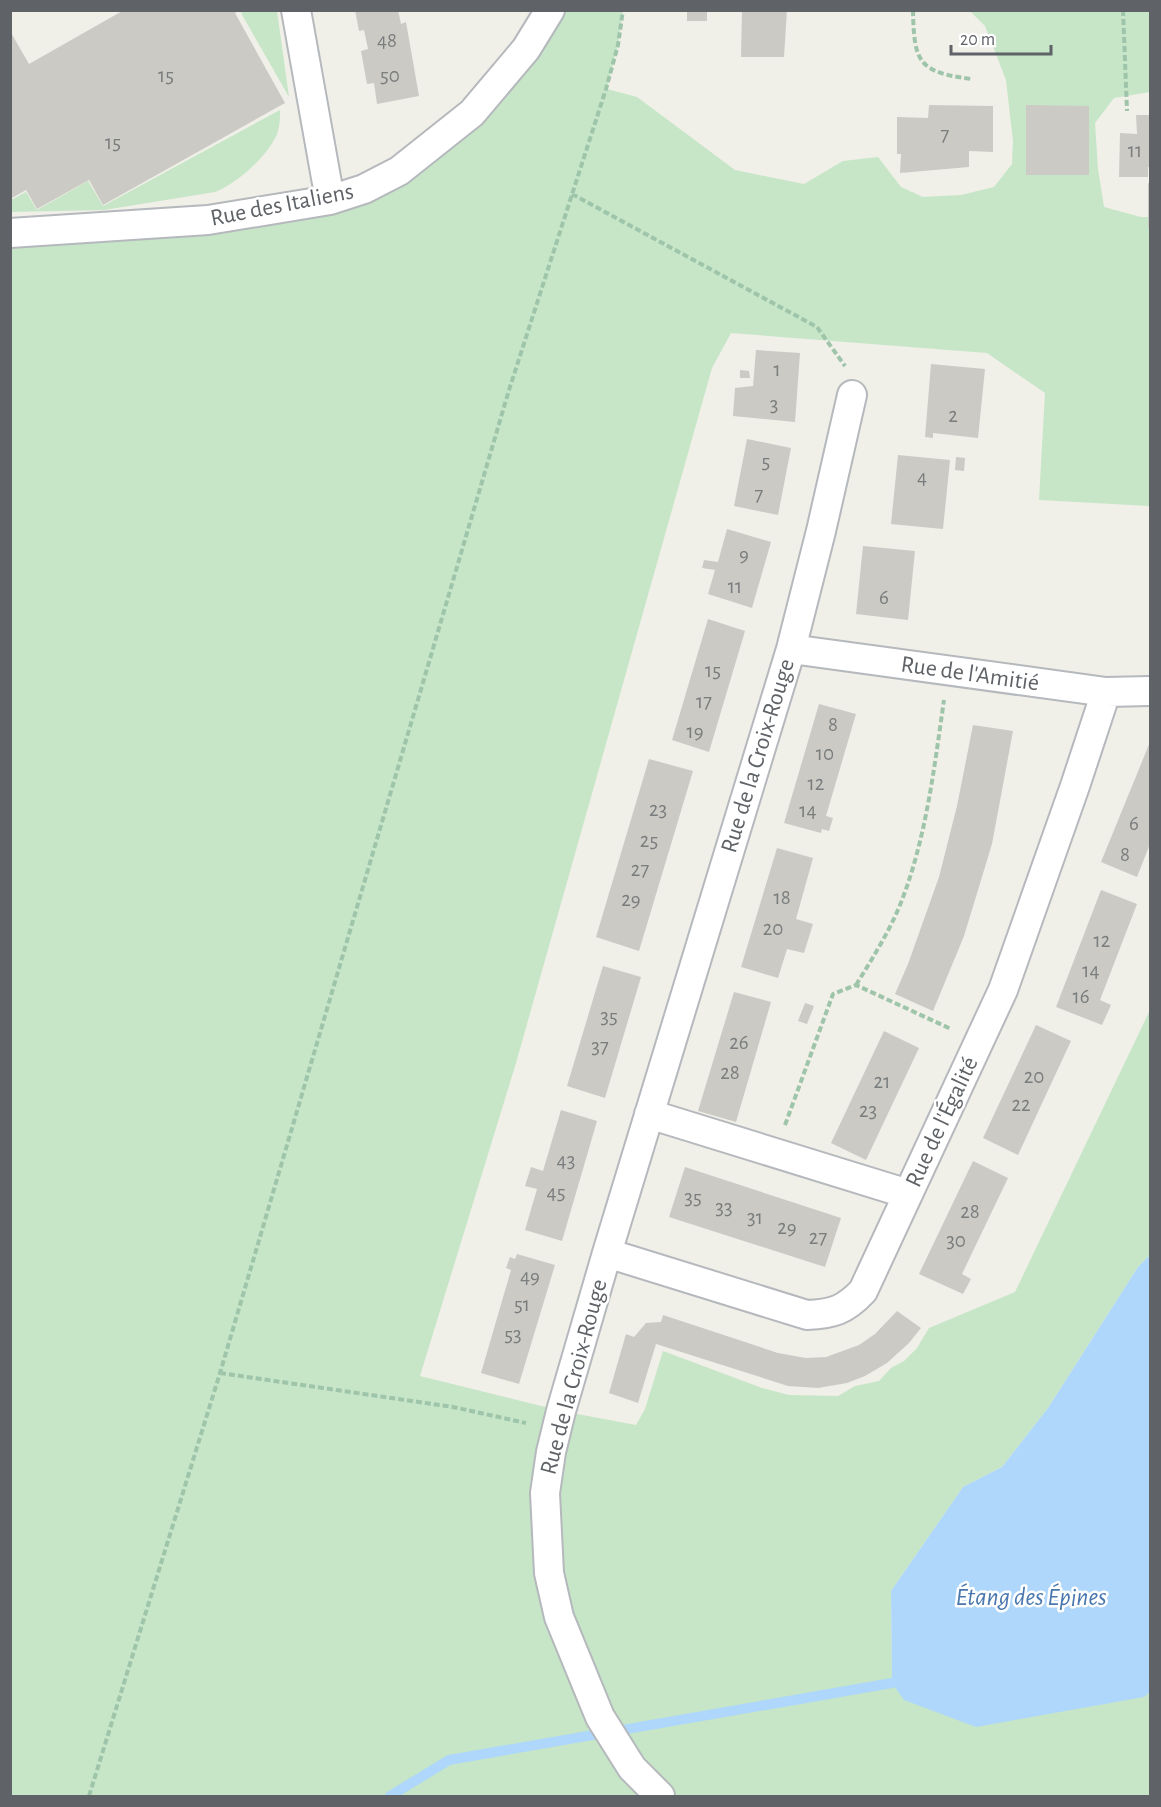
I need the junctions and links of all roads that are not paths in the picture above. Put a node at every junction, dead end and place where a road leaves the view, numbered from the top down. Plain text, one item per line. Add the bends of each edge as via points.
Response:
1 (296, 10) edge
2 (550, 10) edge
3 (330, 200) junction
4 (10, 233) edge
5 (852, 395) road end
6 (790, 649) junction
7 (1150, 691) edge
8 (1106, 692) junction
9 (649, 1114) junction
10 (908, 1194) junction
11 (607, 1253) junction
12 (660, 1797) edge

1 - 3 street
2 - 3 street, Rue des Italiens via 526,49 472,113 399,171 364,189
3 - 4 street, Rue des Italiens via 208,220
5 - 6 street, Rue de la Croix-Rouge
6 - 8 street, Rue de l'Amitié
6 - 9 street, Rue de la Croix-Rouge
7 - 8 street, Rue de l'Amitié
8 - 10 street, Rue de l'Égalité via 1004,990
9 - 10 street
9 - 11 street, Rue de la Croix-Rouge
10 - 11 street, Rue de l'Égalité via 863,1292 836,1312 807,1315
11 - 12 street, Rue de la Croix-Rouge via 556,1429 545,1493 549,1573 559,1617 600,1717 632,1768

